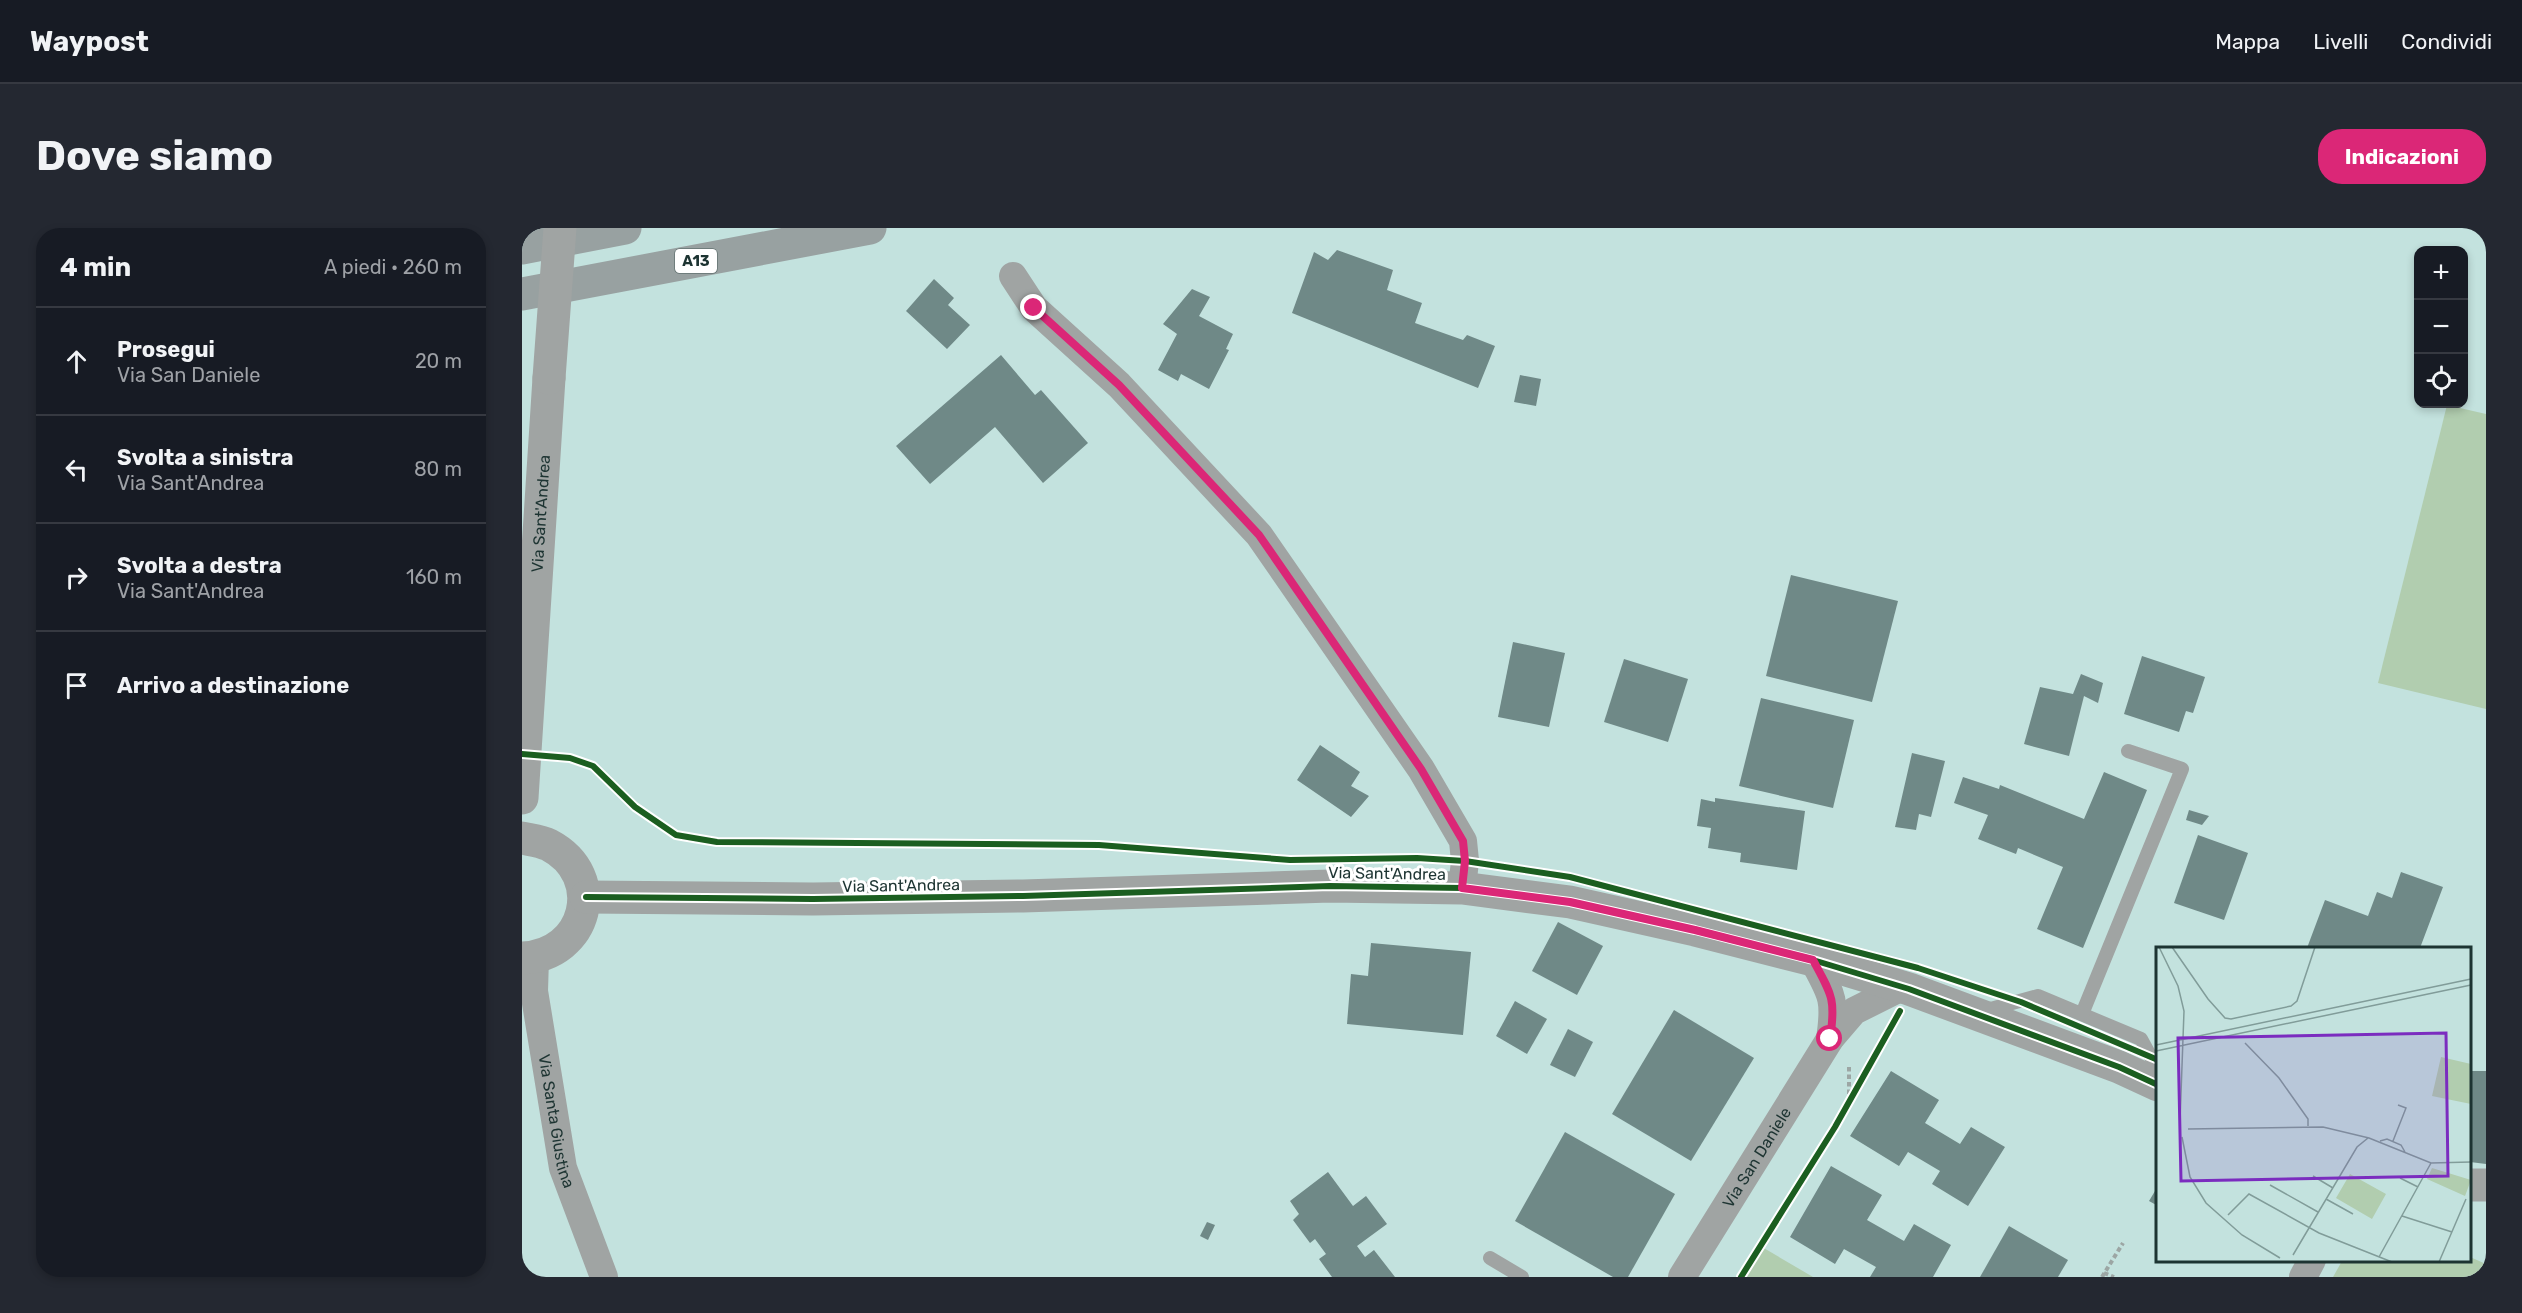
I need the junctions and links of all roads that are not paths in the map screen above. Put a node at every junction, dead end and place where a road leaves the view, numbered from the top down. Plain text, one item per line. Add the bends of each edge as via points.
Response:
1 (560, 228) edge
2 (626, 228) edge
3 (870, 228) edge
4 (522, 248) edge
5 (1013, 276) dead end
6 (522, 294) edge
7 (2128, 751) dead end
8 (522, 798) edge
9 (522, 838) edge
10 (1462, 888) junction
11 (586, 897) junction
12 (529, 958) edge
13 (1813, 960) junction
14 (1871, 977) junction
15 (1902, 987) junction
16 (1835, 1008) junction
17 (1975, 1014) junction
18 (2082, 1014) junction
19 (1830, 1039) junction
20 (2156, 1068) edge
21 (2156, 1085) edge
22 (1490, 1258) dead end
23 (2311, 1262) edge
24 (604, 1277) edge
25 (1522, 1277) edge
26 (1682, 1277) edge
27 (2303, 1277) edge

1 - 8 street, Via Sant'Andrea, bridge
2 - 4 highway
3 - 6 highway, A13
5 - 10 street, Via Sant'Andrea via 1034,308 1119,385 1259,535 1421,769 1463,841
7 - 18 lane via 2182,769
9 - 11 street via 548,844 567,857
10 - 11 street, Via Sant'Andrea via 1330,886 813,899
10 - 13 street, Via Sant'Andrea via 1570,902
11 - 12 street via 580,920 569,937 554,950
12 - 24 street, Via Santa Giustina via 563,1168
13 - 14 street, Via Sant'Andrea
13 - 16 street, Via San Daniele via 1832,993
14 - 15 street, Via Sant'Andrea
14 - 16 street via 1849,991
15 - 17 street, Via Sant'Andrea
15 - 19 street, Via San Daniele via 1854,1011
16 - 19 street, Via San Daniele
17 - 18 lane via 2038,996
17 - 21 street, Via Sant'Andrea
18 - 20 lane via 2141,1039
19 - 26 street, Via San Daniele
22 - 25 lane
23 - 27 street

